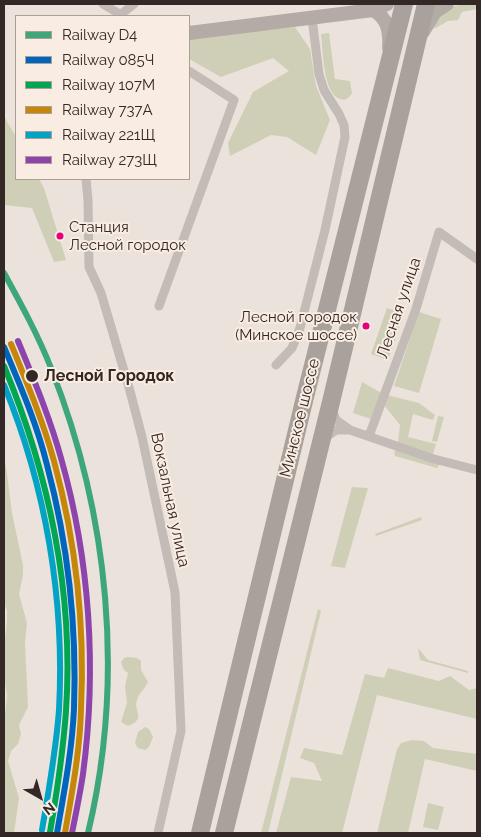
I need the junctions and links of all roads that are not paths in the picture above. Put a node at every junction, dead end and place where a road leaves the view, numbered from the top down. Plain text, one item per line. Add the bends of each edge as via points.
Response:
1 (103, 4) edge
2 (134, 4) edge
3 (388, 4) edge
4 (404, 4) edge
5 (426, 4) edge
6 (447, 4) edge
7 (373, 10) junction
8 (120, 15) edge
9 (122, 15) edge
10 (312, 18) junction
11 (190, 33) edge
12 (415, 48) junction
13 (389, 64) junction
14 (190, 72) edge
15 (86, 180) edge
16 (477, 259) edge
17 (159, 306) dead end
18 (276, 365) dead end
19 (331, 402) junction
20 (350, 430) junction
21 (369, 436) junction
22 (321, 440) junction
23 (477, 470) edge
24 (158, 833) edge
25 (200, 833) edge
26 (224, 833) edge

1 - 8 street
2 - 9 street
3 - 7 street
4 - 13 highway, Минское шоссе
5 - 12 highway, Минское шоссе
6 - 12 street via 435,12
7 - 10 street
7 - 13 street via 384,18 388,28
10 - 11 street
10 - 18 street via 319,74 324,90 340,114 345,137 300,328 292,348
12 - 19 highway, Минское шоссе
13 - 25 highway, Минское шоссе
14 - 17 street via 234,100
15 - 24 street, Вокзальная улица via 89,267 100,292 130,391 174,592 181,731
16 - 21 street, Лесная улица via 439,232 416,309
19 - 20 street via 336,420
19 - 22 highway, Минское шоссе
20 - 21 street
20 - 22 street via 336,430
21 - 23 street
22 - 26 highway, Минское шоссе

